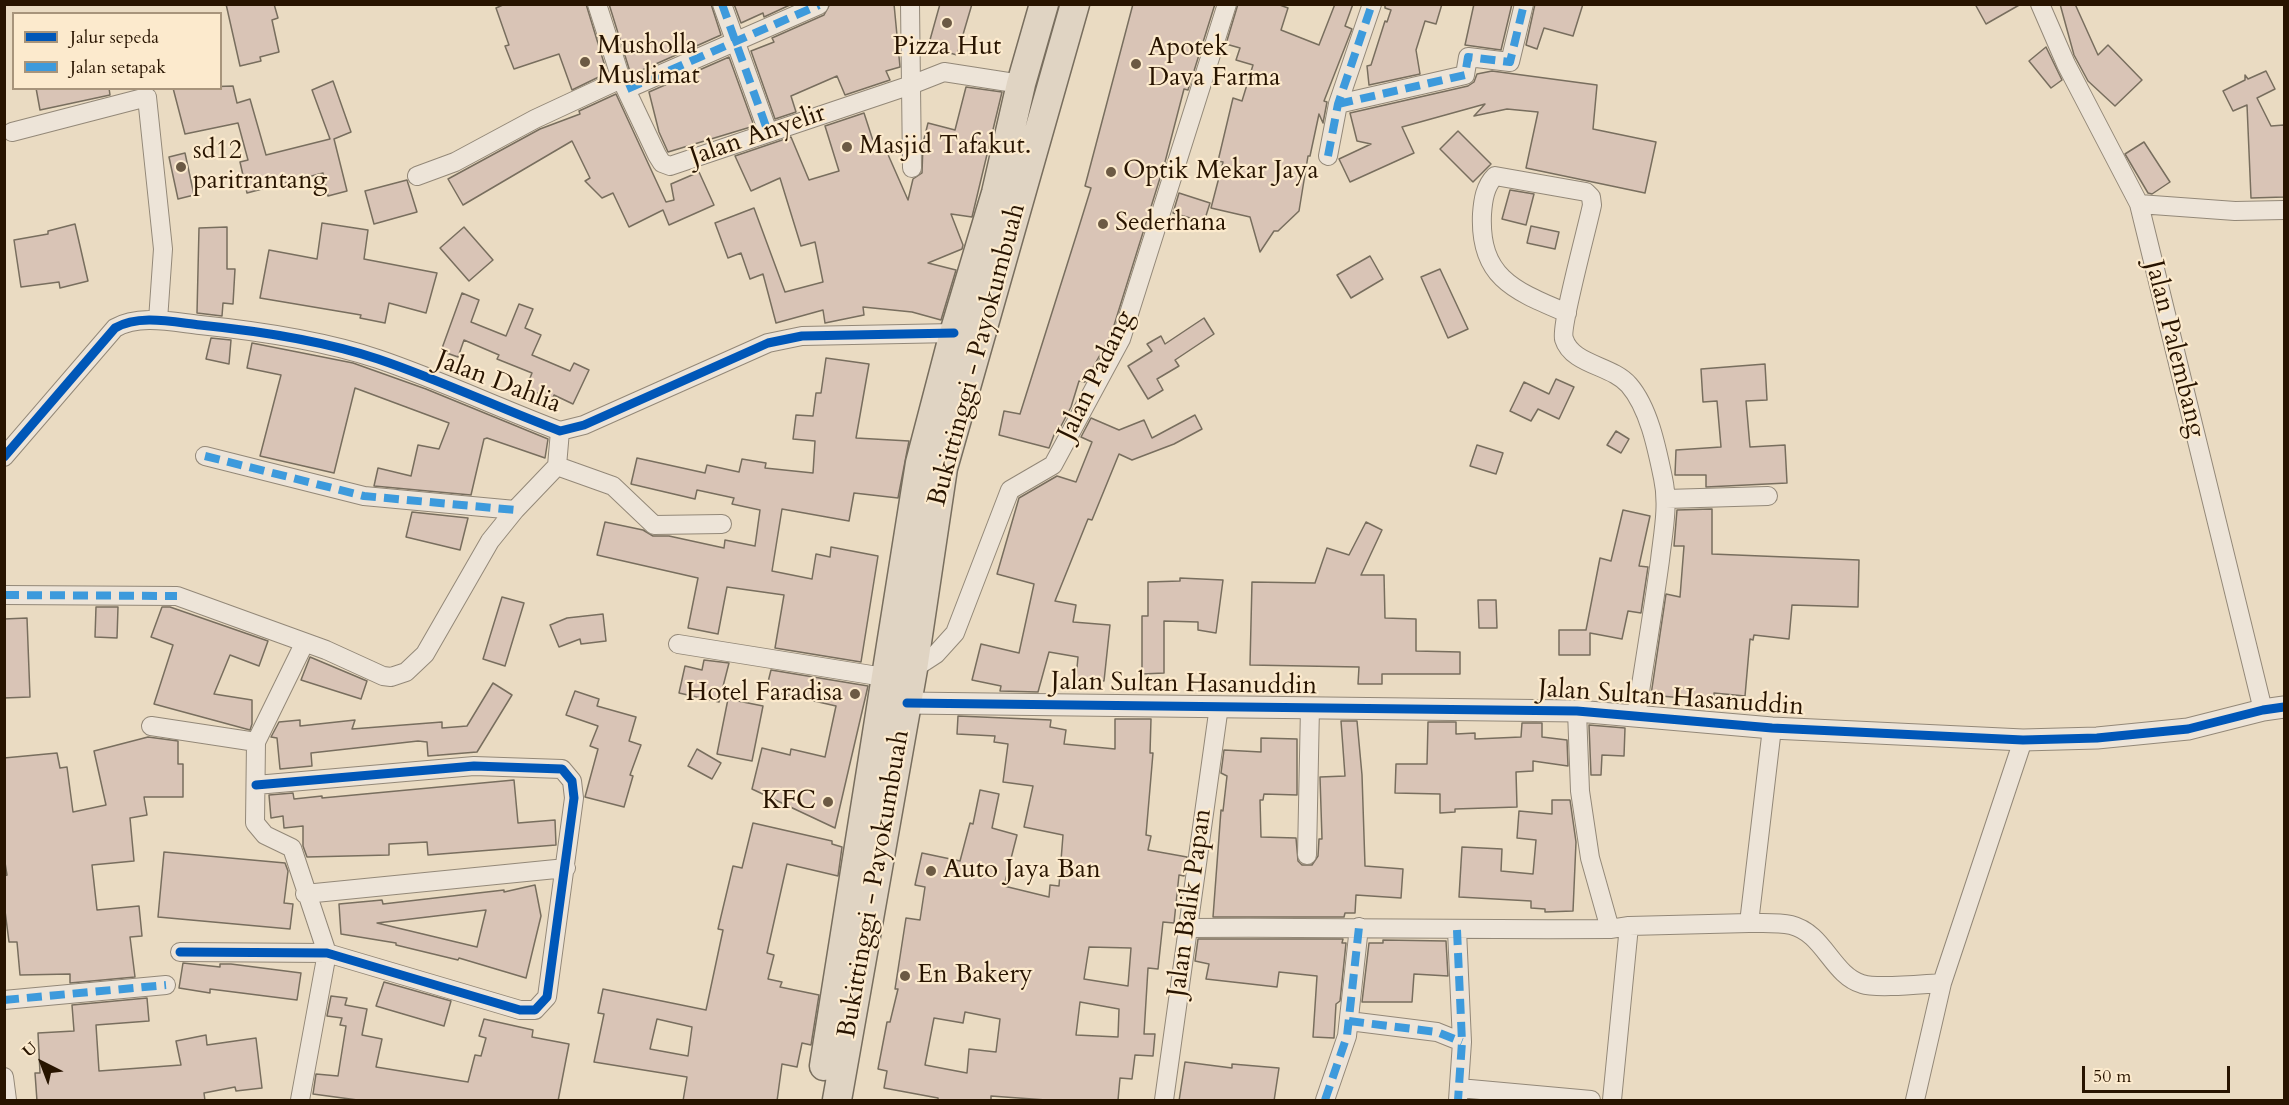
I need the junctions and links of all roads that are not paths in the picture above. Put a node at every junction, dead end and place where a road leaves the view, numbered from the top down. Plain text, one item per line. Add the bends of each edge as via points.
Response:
1 (597, 4) edge
2 (722, 4) edge
3 (819, 4) edge
4 (910, 4) edge
5 (1044, 4) edge
6 (1075, 4) edge
7 (1227, 4) edge
8 (1372, 4) edge
9 (1524, 4) edge
10 (2040, 4) edge
11 (735, 40) junction
12 (624, 84) junction
13 (1021, 84) junction
14 (911, 86) junction
15 (1338, 104) junction
16 (12, 132) dead end
17 (768, 132) junction
18 (1328, 156) dead end
19 (912, 168) dead end
20 (417, 176) dead end
21 (2139, 204) junction
22 (2284, 210) edge
23 (1567, 314) junction
24 (158, 320) junction
25 (954, 333) junction
26 (560, 431) junction
27 (205, 456) dead end
28 (4, 458) edge
29 (558, 466) junction
30 (1768, 496) dead end
31 (1666, 498) junction
32 (515, 510) junction
33 (722, 524) dead end
34 (4, 595) edge
35 (304, 644) junction
36 (678, 644) dead end
37 (913, 669) junction
38 (884, 677) junction
39 (907, 703) junction
40 (1219, 706) junction
41 (1310, 707) junction
42 (2284, 707) edge
43 (2263, 710) junction
44 (1577, 711) junction
45 (1636, 717) junction
46 (152, 726) dead end
47 (1772, 728) junction
48 (2024, 740) junction
49 (256, 742) junction
50 (256, 785) junction
51 (1306, 855) dead end
52 (566, 868) junction
53 (305, 894) junction
54 (1749, 922) junction
55 (1629, 926) junction
56 (1359, 927) junction
57 (1187, 928) junction
58 (1610, 929) junction
59 (1457, 930) junction
60 (180, 952) dead end
61 (327, 953) junction
62 (1942, 983) junction
63 (166, 985) dead end
64 (4, 1000) edge
65 (1349, 1021) junction
66 (1462, 1042) junction
67 (4, 1077) edge
68 (1459, 1094) edge
69 (1545, 1098) edge
70 (6, 1101) edge
71 (300, 1101) edge
72 (818, 1101) edge
73 (837, 1101) edge
74 (1164, 1101) edge
75 (1325, 1101) edge
76 (1591, 1101) edge
77 (1612, 1101) edge
78 (1915, 1101) edge

1 - 12 street, Jalan Anyelir
2 - 11 street
3 - 11 street
4 - 14 street
5 - 13 highway, Bukittinggi - Payokumbuah
6 - 37 highway, Bukittinggi - Payokumbuah via 943,468
7 - 37 street, Jalan Padang via 1121,339 1053,465 1010,490 955,633 936,654
8 - 15 street
9 - 15 street via 1510,62 1468,57 1465,75
10 - 21 street, Jalan Palembang via 2066,64
11 - 12 street
11 - 17 street
12 - 17 street, Jalan Anyelir via 657,155 670,166
12 - 20 street via 535,119 455,162
13 - 14 street, Jalan Anyelir via 944,72
13 - 25 highway, Bukittinggi - Payokumbuah via 996,194
14 - 17 street, Jalan Anyelir
14 - 19 street
15 - 18 street
16 - 24 street via 147,97 164,249
21 - 22 street via 2235,211
21 - 43 street, Jalan Palembang
23 - 23 street via 1591,197 1586,192 1495,176 1489,181 1483,200 1484,250 1495,271 1516,289
23 - 31 street via 1563,333 1572,351 1628,383 1637,396 1664,479
24 - 26 street, Jalan Dahlia via 243,330 378,359
24 - 28 street, Jalan Dahlia via 125,322 115,328
25 - 26 street, Jalan Dahlia via 802,336 768,344 584,426
25 - 38 highway, Bukittinggi - Payokumbuah via 920,463
26 - 29 street
27 - 32 street via 364,496
29 - 32 street
29 - 33 street via 613,486 654,525
30 - 31 street
31 - 45 street
32 - 35 street via 490,541 425,654 406,672 383,676
34 - 35 street via 177,596 226,611
35 - 49 street
36 - 38 street
37 - 39 highway, Bukittinggi - Payokumbuah
38 - 72 highway, Bukittinggi - Payokumbuah
39 - 40 street, Jalan Sultan Hasanuddin
39 - 73 highway, Bukittinggi - Payokumbuah
40 - 41 street, Jalan Sultan Hasanuddin
40 - 57 street, Jalan Balik Papan
41 - 44 street, Jalan Sultan Hasanuddin
41 - 51 street
42 - 43 street, Jalan Sultan Hasanuddin
43 - 48 street, Jalan Sultan Hasanuddin via 2188,729
44 - 45 street, Jalan Sultan Hasanuddin
44 - 58 street via 1585,825
45 - 47 street, Jalan Sultan Hasanuddin
46 - 49 street
47 - 48 street, Jalan Sultan Hasanuddin
47 - 54 street
48 - 62 street
49 - 50 street
50 - 52 street via 474,766 562,769 574,790
50 - 53 street via 255,823 265,835 292,848
52 - 53 street
52 - 61 street via 547,997 535,1010 520,1010
53 - 61 street
54 - 55 street
54 - 62 street via 1792,925 1805,932 1847,976 1864,985
55 - 58 street
55 - 77 street
56 - 57 street
56 - 59 street
56 - 65 street
57 - 74 street, Jalan Balik Papan
58 - 59 street
59 - 66 street
60 - 61 street
61 - 71 street
62 - 78 street
63 - 64 street
65 - 66 street via 1437,1032
65 - 75 street
66 - 68 street
67 - 70 street
68 - 69 street
69 - 76 street

